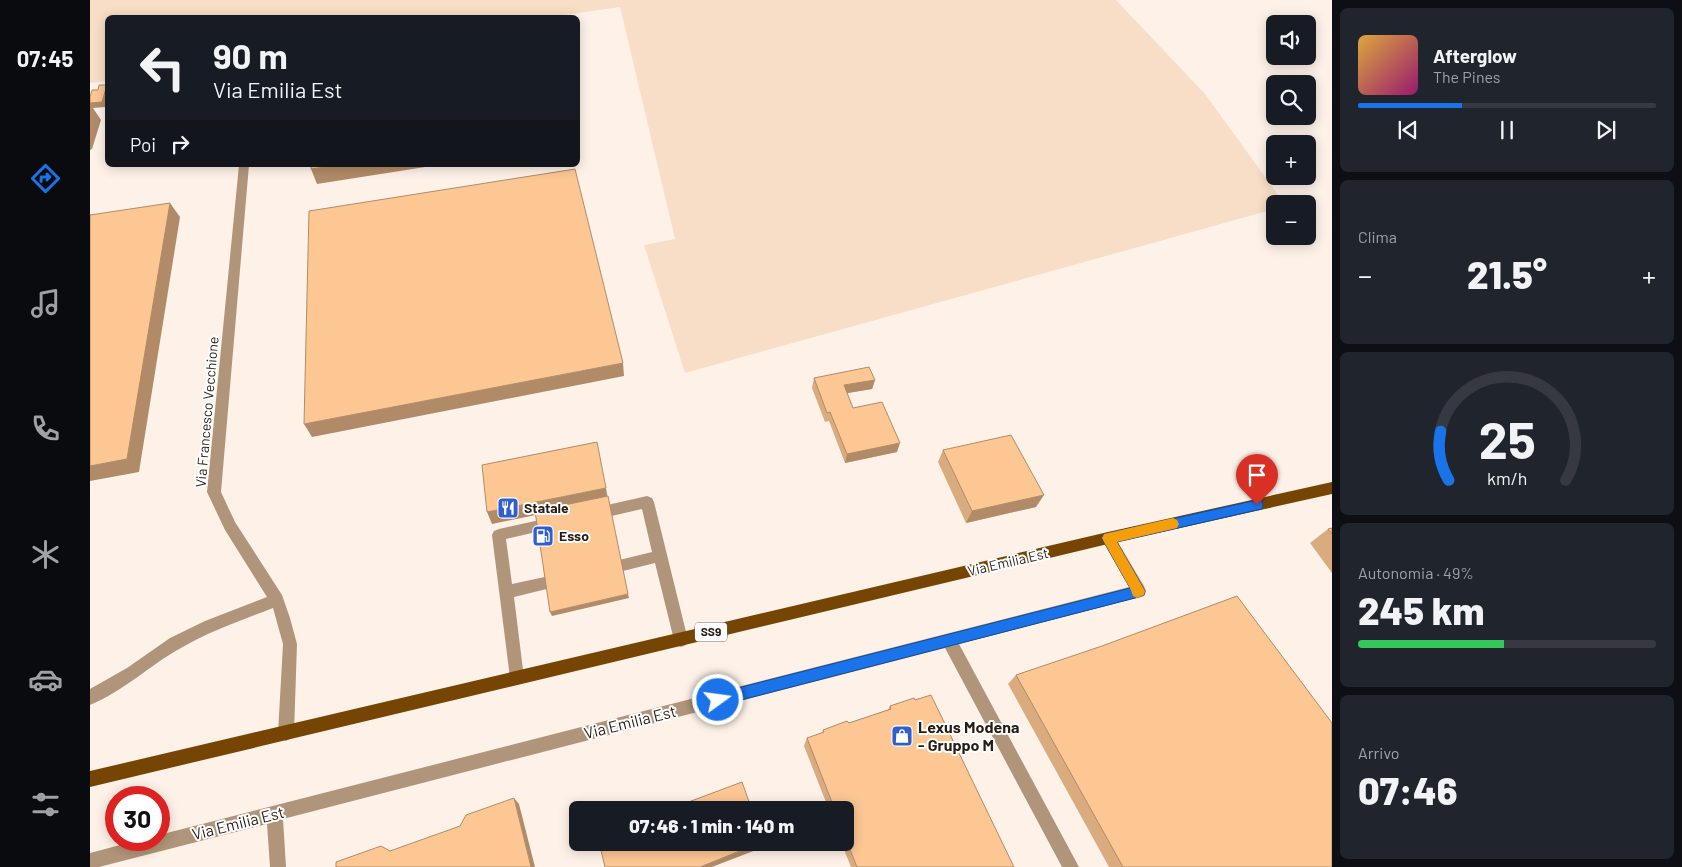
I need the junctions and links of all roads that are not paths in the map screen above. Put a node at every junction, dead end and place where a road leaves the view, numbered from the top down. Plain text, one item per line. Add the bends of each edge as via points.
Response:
1 (244, 167) edge
2 (1332, 488) edge
3 (582, 517) edge
4 (564, 521) edge
5 (1108, 538) junction
6 (660, 556) junction
7 (593, 572) edge
8 (574, 577) edge
9 (506, 592) junction
10 (277, 600) junction
11 (681, 640) junction
12 (949, 640) junction
13 (517, 678) junction
14 (90, 697) edge
15 (286, 732) junction
16 (90, 779) edge
17 (274, 814) junction
18 (90, 861) edge
19 (278, 867) edge
20 (1071, 867) edge

1 - 10 street, Via Francesco Vecchione via 214,492 230,526
2 - 5 main road, Via Emilia Est / SS9
3 - 6 street via 647,502
4 - 9 street via 499,535
5 - 11 main road, Via Emilia Est / SS9
5 - 12 street, Via Emilia Est via 1139,591
6 - 7 street
6 - 11 street
8 - 9 street
9 - 13 street
10 - 14 street via 175,643
10 - 15 street, Via Francesco Vecchione via 290,644
11 - 13 main road, Via Emilia Est / SS9
12 - 17 street, Via Emilia Est
12 - 20 street
13 - 15 main road, Via Emilia Est / SS9
15 - 16 main road, Via Emilia Est / SS9
17 - 18 street, Via Emilia Est
17 - 19 street

